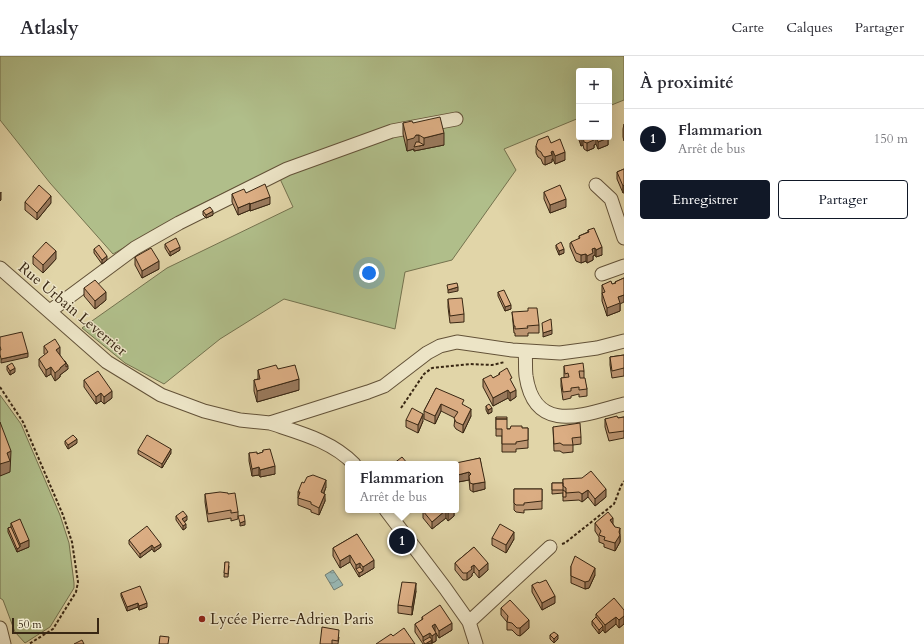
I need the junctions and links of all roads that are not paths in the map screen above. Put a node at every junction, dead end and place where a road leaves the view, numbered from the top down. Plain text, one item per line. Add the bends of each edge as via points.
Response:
1 (456, 119) dead end
2 (596, 185) dead end
3 (624, 238) edge
4 (624, 266) edge
5 (0, 268) edge
6 (602, 274) dead end
7 (50, 311) junction
8 (624, 341) edge
9 (519, 351) junction
10 (624, 404) edge
11 (270, 422) junction
12 (351, 461) edge
13 (388, 513) edge
14 (550, 547) road end
15 (469, 622) junction
16 (0, 628) edge
17 (4, 644) edge
18 (476, 644) edge

1 - 7 street via 392,131 280,173 135,248
2 - 3 street via 611,199
4 - 6 street
5 - 7 street, Rue Urbain Leverrier
7 - 11 street, Rue Urbain Leverrier via 107,362 161,395 204,411 240,420
8 - 9 street, Rue Urbain Leverrier via 560,353
9 - 10 street via 534,401 555,416 572,417
9 - 11 street, Rue Urbain Leverrier via 457,342 440,346 384,386
11 - 12 street via 316,438
13 - 15 street
14 - 15 street
15 - 18 street
16 - 17 street

